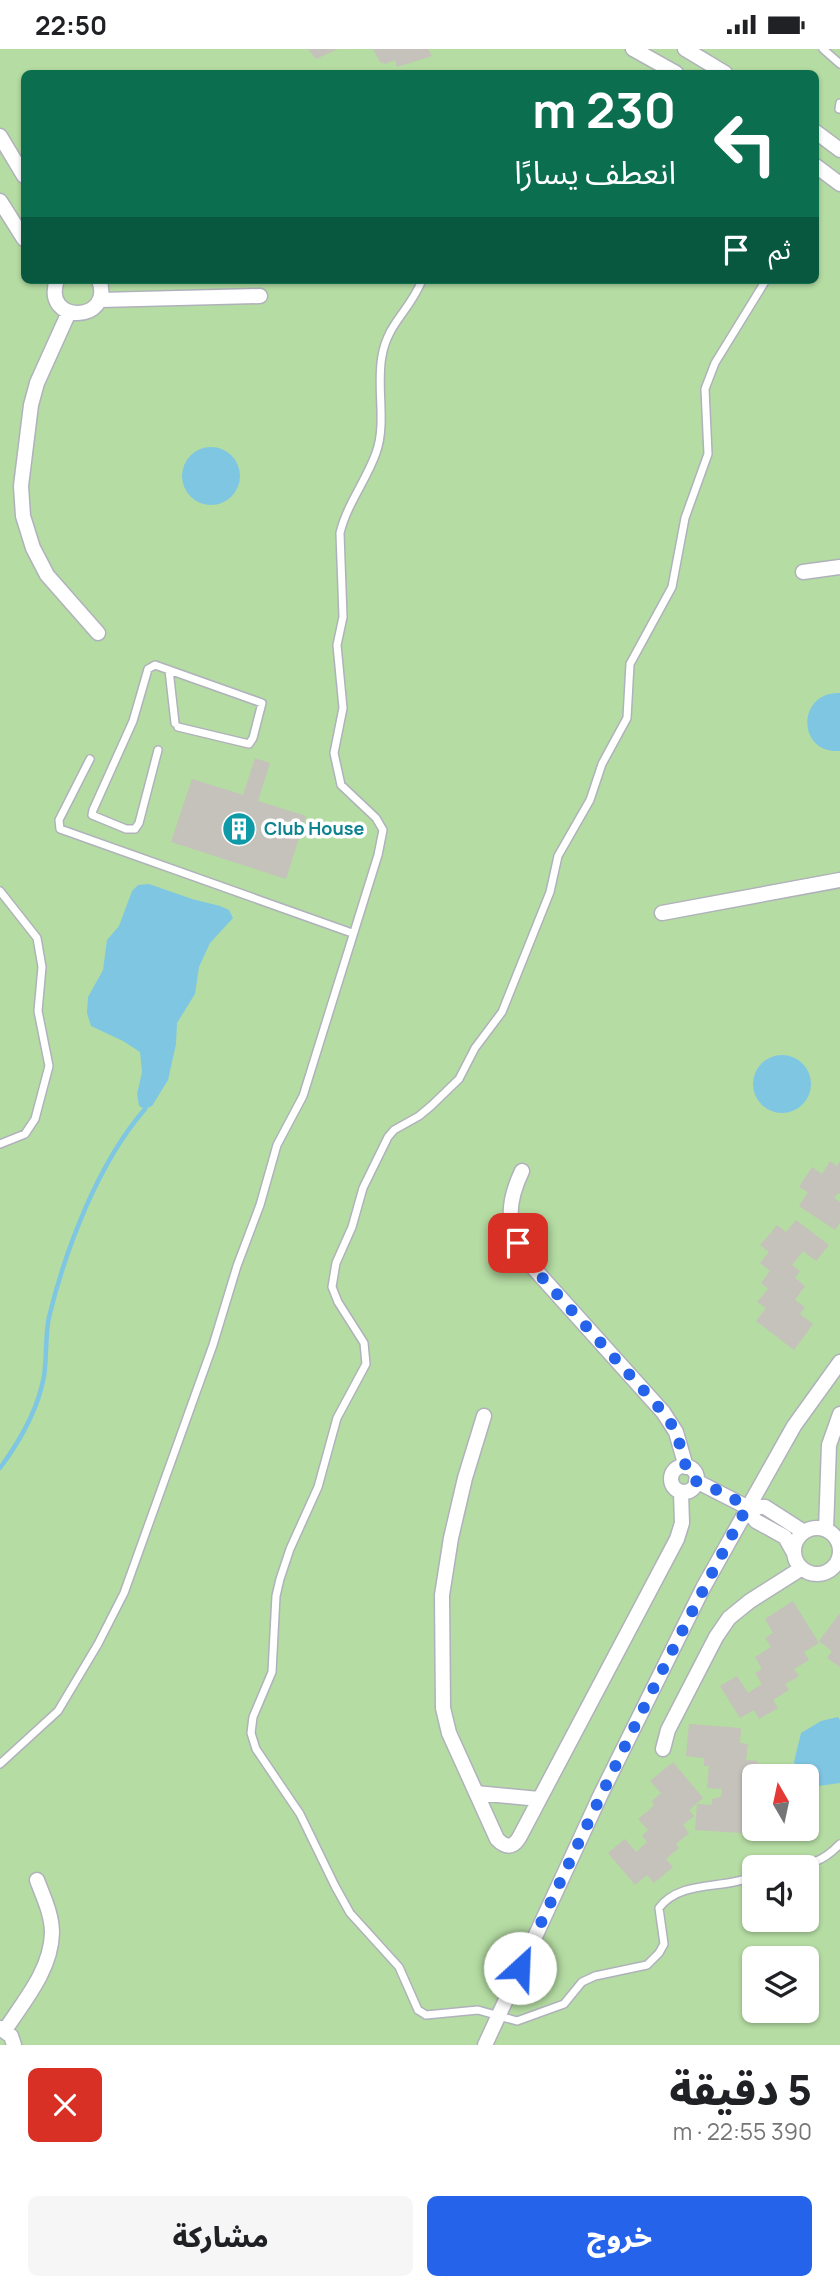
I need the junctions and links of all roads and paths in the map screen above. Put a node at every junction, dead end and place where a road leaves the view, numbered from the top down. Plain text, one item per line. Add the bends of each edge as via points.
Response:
1 (633, 49) edge
2 (685, 49) edge
3 (823, 49) edge
4 (840, 64) edge
5 (671, 70) edge
6 (720, 70) edge
7 (840, 103) edge
8 (839, 109) edge
9 (819, 134) edge
10 (0, 136) edge
11 (840, 150) edge
12 (819, 168) edge
13 (21, 171) edge
14 (840, 184) edge
15 (0, 201) edge
16 (21, 234) edge
17 (49, 284) edge
18 (56, 284) edge
19 (100, 284) edge
20 (420, 284) edge
21 (764, 284) edge
22 (55, 296) junction
23 (260, 296) dead end
24 (100, 300) junction
25 (69, 312) junction
26 (840, 567) edge
27 (803, 572) dead end
28 (98, 633) dead end
29 (169, 670) junction
30 (158, 750) dead end
31 (90, 759) dead end
32 (840, 880) edge
33 (0, 891) edge
34 (662, 913) dead end
35 (352, 933) junction
36 (0, 1144) edge
37 (522, 1171) dead end
38 (840, 1361) edge
39 (840, 1414) edge
40 (484, 1416) dead end
41 (686, 1467) junction
42 (696, 1481) junction
43 (681, 1492) junction
44 (745, 1506) junction
45 (826, 1530) junction
46 (804, 1532) junction
47 (794, 1553) junction
48 (839, 1560) edge
49 (802, 1568) junction
50 (663, 1748) dead end
51 (0, 1764) edge
52 (476, 1793) junction
53 (539, 1799) junction
54 (840, 1844) edge
55 (819, 1861) edge
56 (37, 1880) dead end
57 (742, 1881) edge
58 (498, 2017) junction
59 (3, 2029) edge
60 (15, 2045) edge
61 (485, 2045) edge

1 - 5 street
2 - 6 street
3 - 4 lane
7 - 8 lane
9 - 11 street
10 - 13 street
12 - 14 street
15 - 16 street
17 - 22 street
18 - 22 street
19 - 24 street
20 - 35 lane via 390,329 382,357 380,439 341,533 343,617 337,645 343,708 334,753 341,785 383,830
21 - 58 lane via 715,363 705,389 708,454 685,518 672,587 634,655 627,717 602,764 590,800 558,856 550,892 502,1012 459,1079 388,1137 363,1188 336,1263 332,1287 364,1342 366,1364 337,1417 318,1487 283,1569 276,1596 272,1672 253,1717 256,1749 300,1814 351,1913 399,1967 418,2010 426,2015 478,2010
22 - 25 street
23 - 24 street
24 - 25 street via 90,311
25 - 28 street via 37,383 20,486 23,516 47,575
26 - 27 street
29 - 29 lane via 177,725 249,744 262,703
29 - 30 lane via 155,665 148,669 133,721 92,815 135,829
31 - 35 lane via 58,823 62,830
32 - 34 street
33 - 36 lane via 37,938 42,967 38,1011 49,1066 35,1119 25,1134
35 - 51 lane via 303,1095 277,1145 213,1345 124,1593 58,1711
37 - 41 street via 511,1194 511,1219 518,1243 530,1264 663,1412 676,1431
38 - 44 street
39 - 45 street via 829,1445
40 - 52 street via 453,1526 443,1595 443,1707 449,1733
41 - 42 street
41 - 43 street via 675,1470 671,1477 674,1488
42 - 43 street
42 - 44 street
43 - 53 street via 682,1523 677,1539
44 - 46 street via 765,1507
44 - 47 street via 756,1521 785,1537
44 - 58 street via 600,1797
45 - 46 street
45 - 48 street via 839,1543
46 - 47 street
47 - 49 street
48 - 49 street via 831,1569 816,1574
49 - 50 street via 729,1618 668,1730
52 - 53 street
52 - 53 street via 496,1839 509,1847 516,1844
54 - 55 lane
56 - 59 street via 52,1931 49,1953 40,1977
57 - 58 lane via 682,1891 666,1899 659,1908 664,1944 647,1965 595,1976 582,1982 564,2004 536,2016 517,2021
58 - 61 street
59 - 60 street

